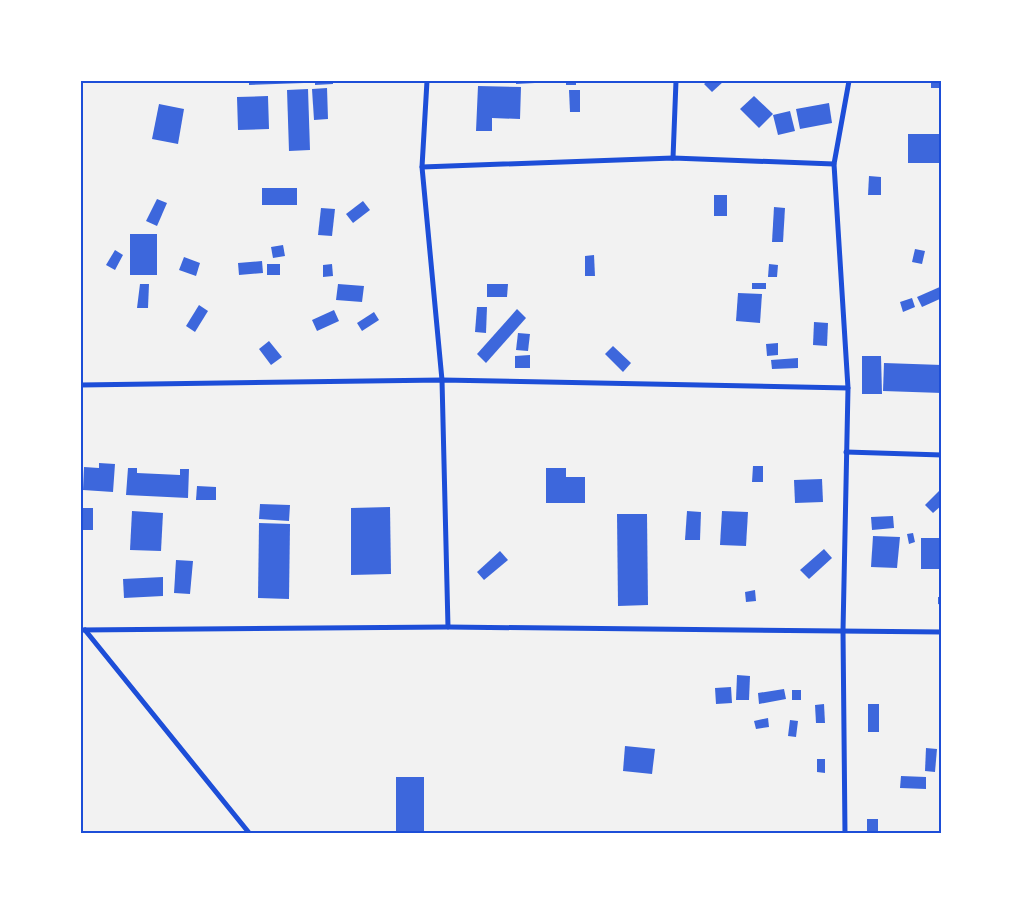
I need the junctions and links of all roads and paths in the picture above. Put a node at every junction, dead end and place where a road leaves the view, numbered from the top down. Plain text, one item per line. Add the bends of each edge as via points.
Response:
1 (427, 81) edge
2 (676, 81) edge
3 (849, 81) edge
4 (673, 158) junction
5 (834, 164) junction
6 (422, 167) junction
7 (442, 380) junction
8 (81, 385) edge
9 (848, 388) junction
10 (846, 452) junction
11 (942, 455) edge
12 (448, 627) junction
13 (83, 630) edge
14 (843, 631) junction
15 (942, 632) edge
16 (250, 834) edge
17 (845, 834) edge

1 - 6 street
2 - 4 street
3 - 5 street
4 - 5 street
4 - 6 street
5 - 9 street
6 - 7 street
7 - 8 street
7 - 9 street
7 - 12 street
9 - 10 street
10 - 11 street
10 - 14 street
12 - 13 street
12 - 14 street
13 - 16 street
14 - 15 street
14 - 17 street

